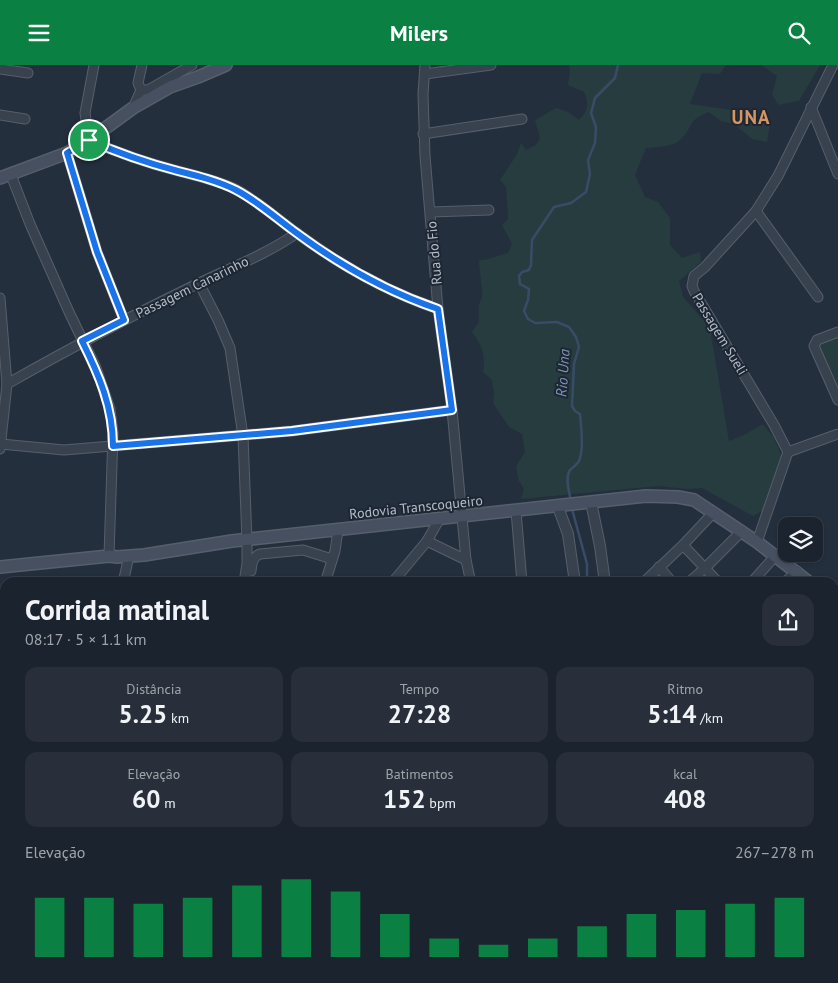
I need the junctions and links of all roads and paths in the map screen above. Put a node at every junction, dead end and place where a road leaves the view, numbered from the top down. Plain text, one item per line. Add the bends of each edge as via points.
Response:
1 (94, 65) edge
2 (142, 65) edge
3 (192, 65) edge
4 (223, 65) edge
5 (491, 65) edge
6 (833, 65) edge
7 (0, 69) edge
8 (425, 69) edge
9 (28, 73) dead end
10 (142, 90) junction
11 (811, 107) junction
12 (133, 108) junction
13 (0, 115) edge
14 (25, 119) dead end
15 (522, 119) dead end
16 (423, 133) junction
17 (89, 140) junction
18 (67, 153) junction
19 (838, 174) edge
20 (6, 176) edge
21 (489, 211) dead end
22 (756, 211) junction
23 (430, 212) junction
24 (297, 233) junction
25 (199, 283) junction
26 (818, 297) dead end
27 (0, 298) edge
28 (438, 309) junction
29 (124, 320) junction
30 (838, 332) edge
31 (82, 341) junction
32 (7, 384) junction
33 (838, 400) edge
34 (452, 410) junction
35 (838, 435) edge
36 (243, 436) junction
37 (113, 446) junction
38 (1, 447) edge
39 (788, 452) junction
40 (588, 503) junction
41 (561, 506) junction
42 (516, 511) junction
43 (714, 512) junction
44 (462, 517) junction
45 (440, 518) junction
46 (338, 531) junction
47 (742, 531) junction
48 (247, 541) junction
49 (427, 541) junction
50 (757, 542) junction
51 (683, 545) junction
52 (776, 555) junction
53 (109, 556) junction
54 (129, 556) junction
55 (332, 559) junction
56 (466, 560) junction
57 (0, 567) edge
58 (659, 567) junction
59 (705, 568) junction
60 (797, 571) junction
61 (124, 577) edge
62 (245, 577) edge
63 (249, 577) edge
64 (327, 577) edge
65 (397, 577) edge
66 (470, 577) edge
67 (522, 577) edge
68 (574, 577) edge
69 (604, 577) edge
70 (649, 577) edge
71 (668, 577) edge
72 (695, 577) edge
73 (713, 577) edge
74 (756, 577) edge
75 (790, 577) edge
76 (804, 577) edge

1 - 17 street via 85,113
2 - 10 street via 138,83
3 - 10 street via 148,90
4 - 12 main road via 170,87
5 - 8 street
6 - 11 street, Passagem Sueli
7 - 9 street
8 - 16 street, Rua do Fio
10 - 12 street
11 - 19 street
11 - 22 street, Passagem Sueli via 793,149
12 - 17 main road
13 - 14 street
15 - 16 street
16 - 23 street, Rua do Fio
17 - 18 main road
17 - 24 street via 117,153 233,188
18 - 20 main road
18 - 29 street via 97,252
20 - 31 street
21 - 23 street
22 - 26 street
22 - 39 street, Passagem Sueli via 694,276 692,286
23 - 28 street, Rua do Fio
24 - 25 street, Passagem Canarinho via 280,245
24 - 28 street via 355,271 414,301
25 - 29 street, Passagem Canarinho
25 - 36 street via 230,348
27 - 32 street
28 - 34 street, Rua do Fio
29 - 31 street, Passagem Canarinho
30 - 33 street via 817,340 814,346
31 - 32 street, Passagem Canarinho
31 - 37 street via 110,409
32 - 38 street
34 - 36 street
34 - 44 street, Rua do Fio
35 - 39 street
36 - 37 street
36 - 48 street
37 - 38 street via 64,450
37 - 53 street
39 - 50 street
40 - 41 main road, Rodovia Transcoqueiro
40 - 43 main road, Rodovia Transcoqueiro via 646,496 678,497 694,500
40 - 69 street via 600,546
41 - 42 main road, Rodovia Transcoqueiro
41 - 68 street
42 - 44 main road, Rodovia Transcoqueiro
42 - 67 street
43 - 47 main road, Rodovia Transcoqueiro
43 - 51 street
44 - 45 main road, Rodovia Transcoqueiro
44 - 56 street, Rua do Fio
45 - 46 main road, Rodovia Transcoqueiro
45 - 49 street
46 - 48 main road, Rodovia Transcoqueiro
46 - 55 street
47 - 50 main road, Rodovia Transcoqueiro
47 - 59 street
48 - 54 main road, Rodovia Transcoqueiro
48 - 62 street
49 - 56 street
49 - 65 street
50 - 52 main road, Rodovia Transcoqueiro
51 - 58 street
51 - 59 street
52 - 60 main road, Rodovia Transcoqueiro
52 - 74 street
53 - 54 main road, Rodovia Transcoqueiro
53 - 57 main road, Rodovia Transcoqueiro
54 - 61 street
55 - 63 street via 303,550 260,554 253,560
55 - 64 street
56 - 66 street, Rua do Fio
58 - 70 street
58 - 71 street
59 - 72 street
59 - 73 street
60 - 75 street
60 - 76 main road, Rodovia Transcoqueiro

